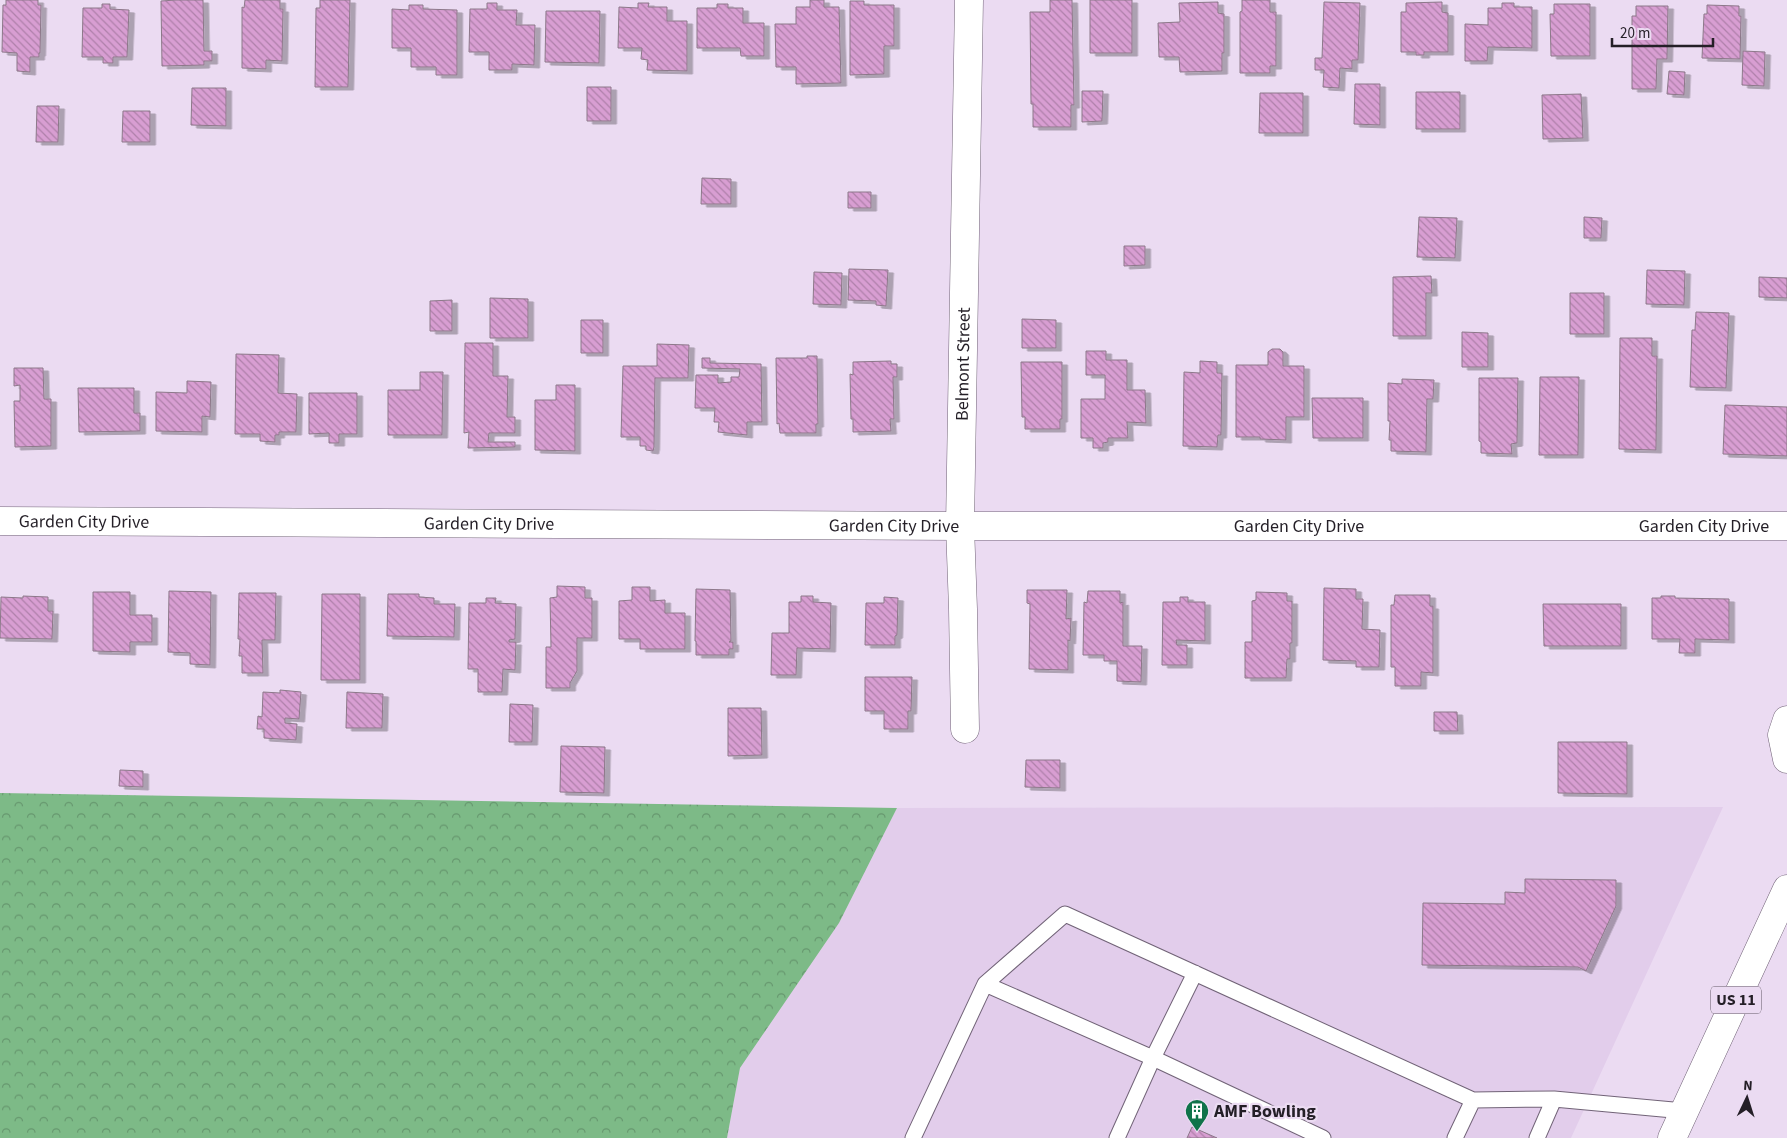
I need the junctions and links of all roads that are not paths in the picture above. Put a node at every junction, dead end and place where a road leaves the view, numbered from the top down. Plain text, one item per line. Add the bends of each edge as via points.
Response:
1 (969, 0) edge
2 (0, 521) edge
3 (960, 526) junction
4 (1787, 526) edge
5 (1787, 720) edge
6 (964, 729) dead end
7 (1787, 759) edge
8 (1787, 889) edge
9 (1195, 973) junction
10 (985, 984) junction
11 (1153, 1058) junction
12 (1472, 1100) junction
13 (1554, 1100) junction
14 (1684, 1111) junction
15 (912, 1138) edge
16 (1117, 1138) edge
17 (1323, 1138) edge
18 (1455, 1138) edge
19 (1537, 1138) edge
20 (1672, 1138) edge

1 - 3 street, Belmont Street
2 - 3 street, Garden City Drive
3 - 4 street, Garden City Drive
3 - 6 street, Belmont Street
5 - 7 street via 1782,735
8 - 14 street, US 11
9 - 10 lane via 1065,914
9 - 11 lane
9 - 12 lane
10 - 11 lane
10 - 15 lane
11 - 16 lane
11 - 17 lane
12 - 13 lane
12 - 18 lane
13 - 14 lane
13 - 19 lane
14 - 20 street, US 11

